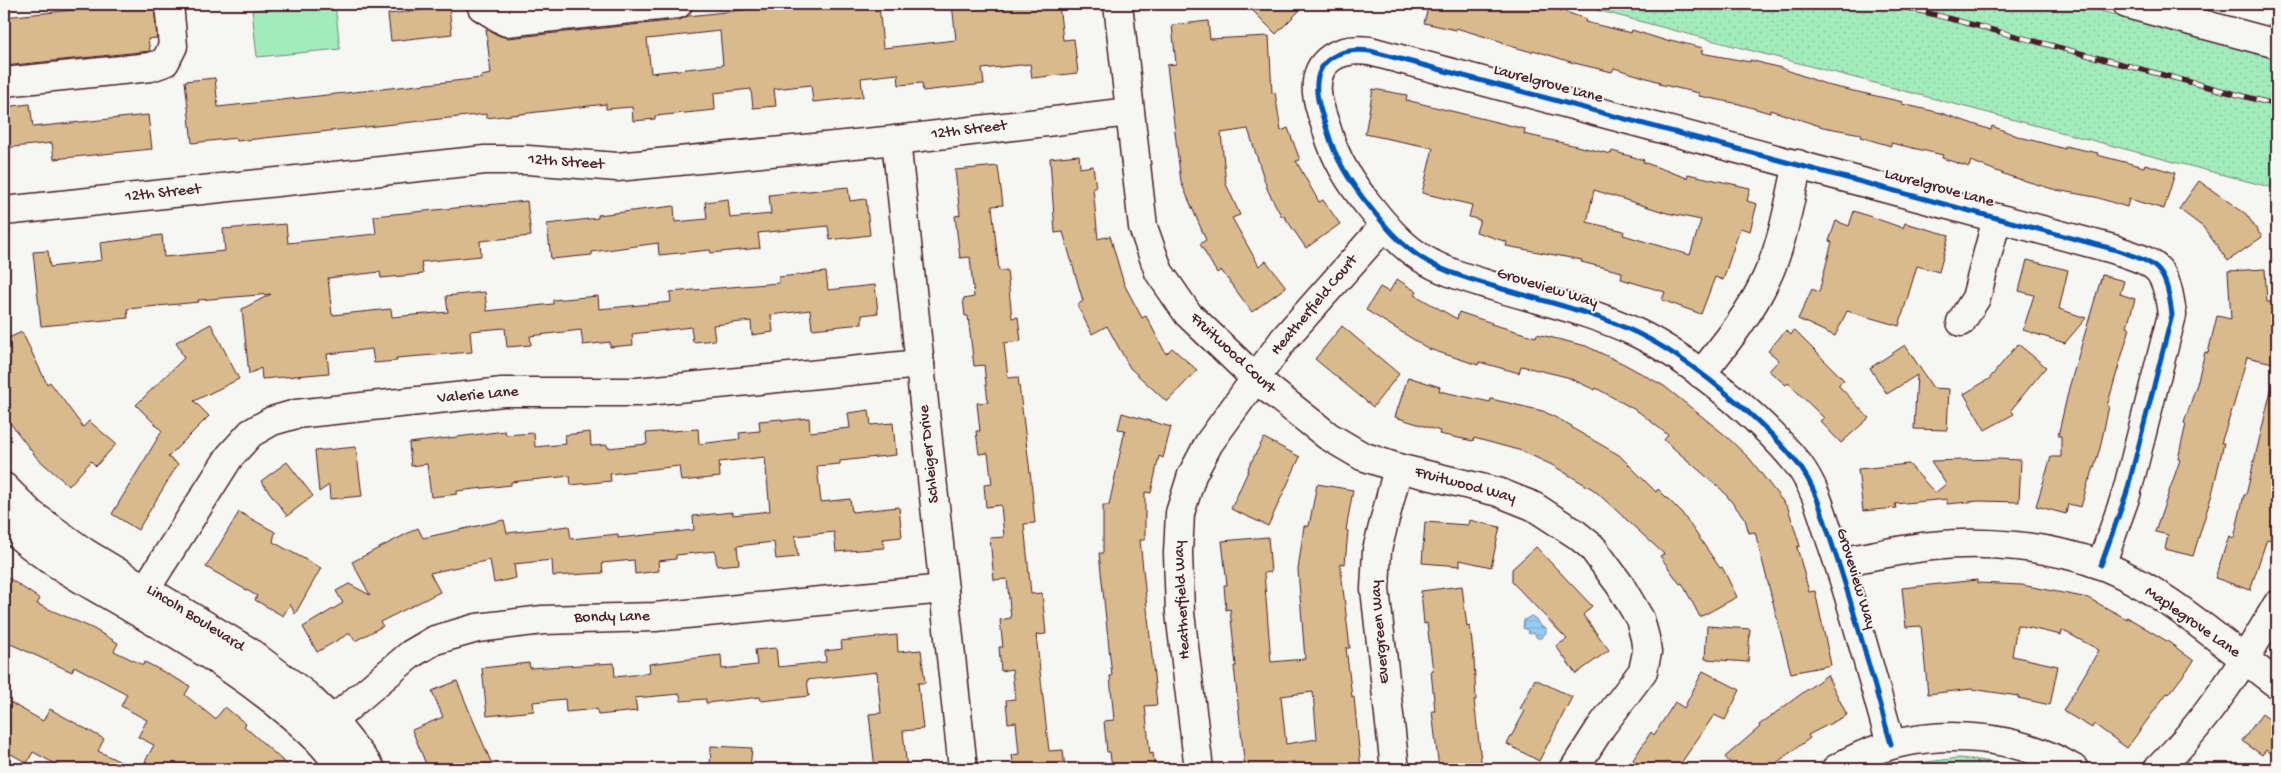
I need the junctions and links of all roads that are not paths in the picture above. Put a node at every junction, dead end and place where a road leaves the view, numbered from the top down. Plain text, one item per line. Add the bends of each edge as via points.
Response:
1 (169, 4) edge
2 (677, 4) edge
3 (1118, 4) edge
4 (2128, 4) edge
5 (482, 5) edge
6 (2277, 44) edge
7 (1440, 69) joint
8 (4, 82) edge
9 (1129, 112) junction
10 (896, 140) junction
11 (1798, 164) junction
12 (4, 211) edge
13 (1997, 218) junction
14 (1384, 225) junction
15 (1961, 322) dead end
16 (920, 364) junction
17 (1700, 374) junction
18 (1256, 379) junction
19 (1231, 413) joint
20 (1398, 468) junction
21 (4, 487) edge
22 (4, 522) edge
23 (1839, 562) junction
24 (2101, 565) junction
25 (944, 589) junction
26 (140, 599) junction
27 (2277, 605) edge
28 (2245, 660) junction
29 (2277, 684) edge
30 (323, 728) junction
31 (1891, 744) junction
32 (343, 769) edge
33 (371, 769) edge
34 (963, 769) edge
35 (1199, 769) edge
36 (1395, 769) edge
37 (1574, 769) edge
38 (1836, 769) edge
39 (2074, 769) edge
40 (2158, 769) edge

1 - 8 street via 173,46 165,62 150,68
2 - 5 street via 506,22
3 - 9 street, Fruitwood Court
4 - 6 street
7 - 11 street, Laurelgrove Lane
7 - 14 street, Groveview Way via 1352,48 1329,58 1319,72 1317,94 1333,151 1351,184
9 - 10 street, 12th Street
9 - 18 street, Fruitwood Court via 1143,227 1159,272 1188,314
10 - 12 street, 12th Street via 617,167 485,160
10 - 16 street, Schleiger Drive
11 - 13 street, Laurelgrove Lane
11 - 17 street via 1782,236 1767,279 1736,330
13 - 15 street via 1976,298
13 - 24 street, Laurelgrove Lane via 2149,261 2160,270 2169,290 2172,315 2126,495
14 - 17 street, Groveview Way via 1421,258 1454,274 1598,317 1635,332
14 - 18 street, Heatherfield Court via 1320,296
16 - 25 street, Schleiger Drive
16 - 26 street, Valerie Lane via 637,392 503,392 296,414 272,421 251,433 230,456
17 - 23 street, Groveview Way via 1762,425 1799,466 1816,496
18 - 19 street, Heatherfield Court
18 - 20 street, Fruitwood Court via 1328,436 1362,456
19 - 35 street, Heatherfield Way via 1209,443 1192,475 1180,513 1180,613
20 - 36 street, Evergreen Way via 1377,550 1375,589
20 - 37 street, Fruitwood Way via 1498,492 1533,506 1592,548 1640,619 1647,652 1643,671
21 - 26 street, Lincoln Boulevard via 31,514
22 - 26 street, Lincoln Boulevard via 68,572
23 - 24 street, Maplegrove Lane via 1932,546 1980,543 2050,551
23 - 31 street, Groveview Way
24 - 28 street, Maplegrove Lane via 2176,608
25 - 30 street, Bondy Lane via 655,617 543,620 477,628 435,640 411,654
25 - 34 street, Schleiger Drive
26 - 30 street, Lincoln Boulevard via 248,651 306,695
27 - 28 street
28 - 29 street, Maplegrove Lane
28 - 40 street via 2185,743
30 - 32 street, Lincoln Boulevard
30 - 33 street, Lincoln Boulevard
31 - 38 street via 1854,758
31 - 39 street via 1922,739 1972,738 2017,745

